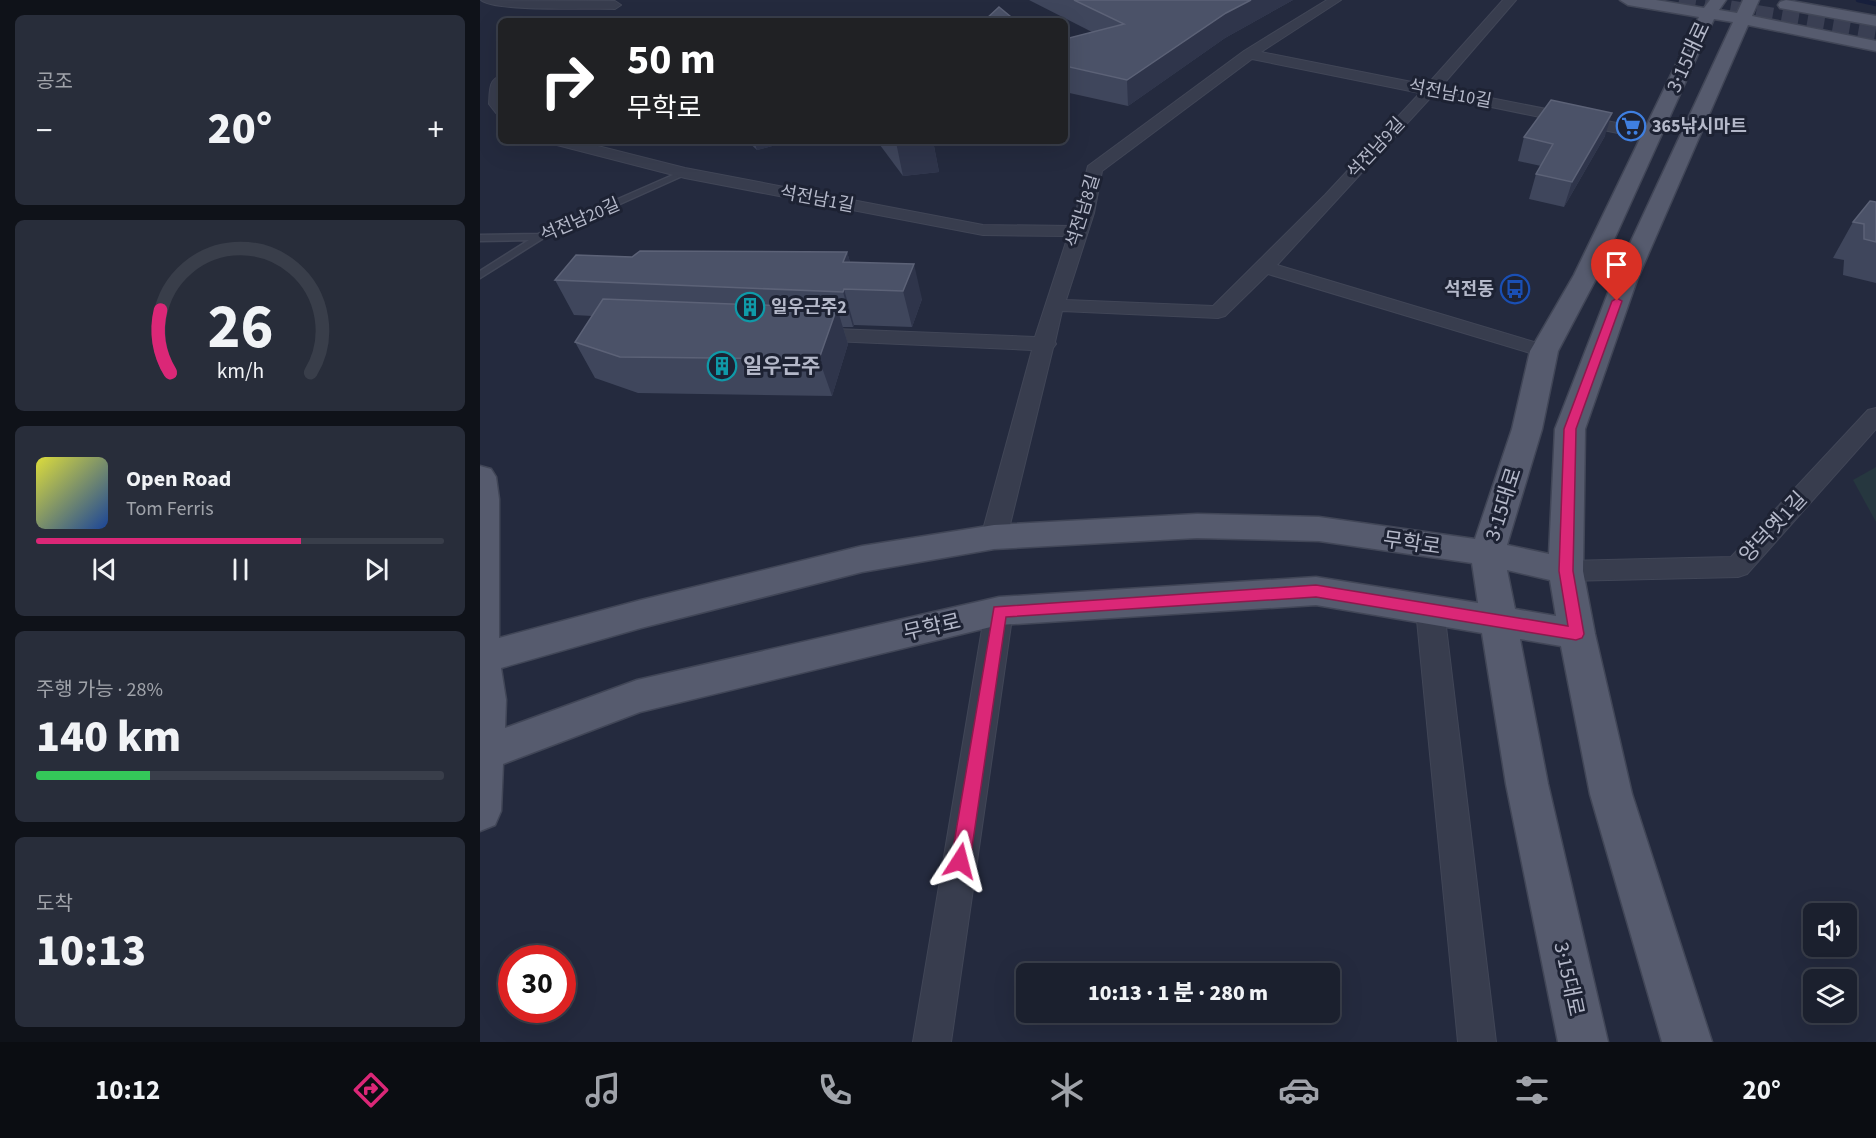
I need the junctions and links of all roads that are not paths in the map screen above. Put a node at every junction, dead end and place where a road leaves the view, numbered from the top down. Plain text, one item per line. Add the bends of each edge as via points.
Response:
1 (487, 0) edge
2 (1335, 0) edge
3 (1510, 0) edge
4 (1628, 0) edge
5 (621, 2) edge
6 (1736, 6) edge
7 (595, 16) dead end
8 (1852, 17) junction
9 (1876, 21) edge
10 (1837, 38) junction
11 (1876, 46) edge
12 (1249, 54) junction
13 (498, 84) edge
14 (1431, 90) junction
15 (498, 106) edge
16 (1652, 135) junction
17 (571, 144) edge
18 (685, 173) junction
19 (1078, 231) junction
20 (539, 237) junction
21 (480, 238) edge
22 (1265, 267) junction
23 (480, 275) edge
24 (1054, 305) junction
25 (794, 334) edge
26 (1046, 344) junction
27 (1544, 351) junction
28 (1876, 415) edge
29 (480, 477) edge
30 (994, 537) junction
31 (1487, 553) junction
32 (1566, 571) junction
33 (1430, 610) junction
34 (999, 611) junction
35 (1500, 623) junction
36 (1576, 634) junction
37 (480, 658) edge
38 (482, 754) edge
39 (480, 811) edge
40 (932, 1042) edge
41 (1477, 1042) edge
42 (1583, 1042) edge
43 (1687, 1042) edge

1 - 5 street via 524,4
2 - 12 street, 석전남8길
3 - 14 street, 석전남9길
4 - 6 main road
5 - 7 street
6 - 8 main road
6 - 10 main road
6 - 16 main road, 3·15대로
6 - 32 main road, 3·15대로 via 1625,280 1570,429
8 - 9 main road
8 - 10 main road via 1794,15 1788,21
10 - 11 main road
12 - 14 street, 석전남10길
12 - 19 street, 석전남8길 via 1094,169
13 - 15 street
14 - 16 street, 석전남10길
14 - 22 street, 석전남9길
16 - 27 main road, 3·15대로 via 1586,275
17 - 18 street, 석전남1길
18 - 19 street, 석전남1길 via 983,230
18 - 20 lane, 석전남20길
19 - 24 street, 석전남8길
20 - 21 lane
20 - 23 lane, 석전남20길
22 - 24 street, 석전남9길 via 1218,312
22 - 27 street
24 - 26 street, 석전남8길
25 - 26 street
26 - 30 street, 석전남8길
27 - 31 main road, 3·15대로 via 1527,429
28 - 32 street, 양덕옛1길 via 1738,567
29 - 37 main road
30 - 31 main road, 무학로 via 1197,526 1319,530
30 - 37 main road, 무학로 via 862,559
31 - 32 main road, 무학로
31 - 35 main road, 3·15대로
32 - 36 main road, 3·15대로
33 - 34 main road, 무학로 via 1316,591
33 - 35 main road, 무학로
33 - 41 street
34 - 38 main road, 무학로 via 637,696
34 - 40 street
35 - 36 main road, 무학로
35 - 42 main road, 3·15대로 via 1527,784
36 - 43 main road, 3·15대로 via 1611,794
37 - 38 main road via 487,700
38 - 39 main road

